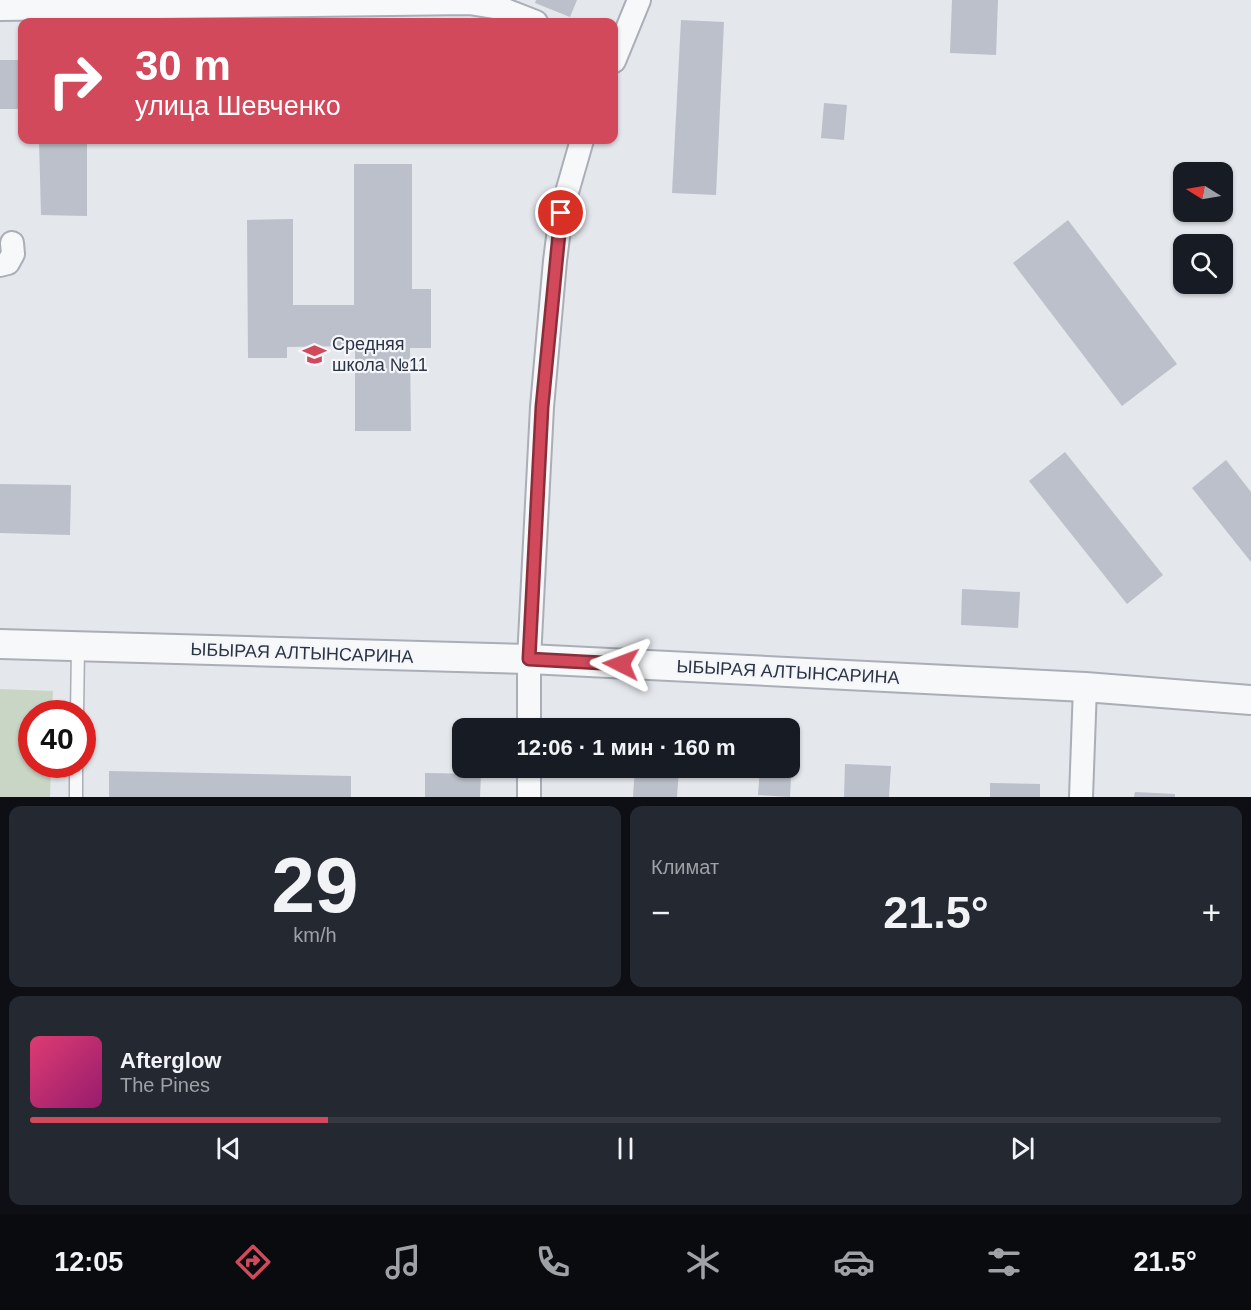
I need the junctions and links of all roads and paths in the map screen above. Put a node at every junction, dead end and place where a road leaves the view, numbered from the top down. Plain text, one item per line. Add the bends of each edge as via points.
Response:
1 (639, 0) edge
2 (0, 9) edge
3 (528, 18) edge
4 (618, 51) edge
5 (581, 144) edge
6 (12, 243) dead end
7 (0, 265) edge
8 (0, 644) edge
9 (78, 647) junction
10 (529, 659) junction
11 (1085, 687) junction
12 (76, 700) edge
13 (1251, 700) edge
14 (529, 718) edge
15 (76, 778) edge
16 (529, 778) edge
17 (76, 797) edge
18 (529, 797) edge
19 (1081, 797) edge

1 - 4 street
2 - 3 street via 469,3 486,4
5 - 10 street via 561,213 555,261 542,407
6 - 7 street via 13,254 8,263
8 - 9 street, ЫБЫРАЯ АЛТЫНСАРИНА
9 - 10 street, ЫБЫРАЯ АЛТЫНСАРИНА
9 - 12 lane
10 - 11 street, ЫБЫРАЯ АЛТЫНСАРИНА
10 - 14 street
11 - 13 street, ЫБЫРАЯ АЛТЫНСАРИНА
11 - 19 street
15 - 17 lane
16 - 18 street

